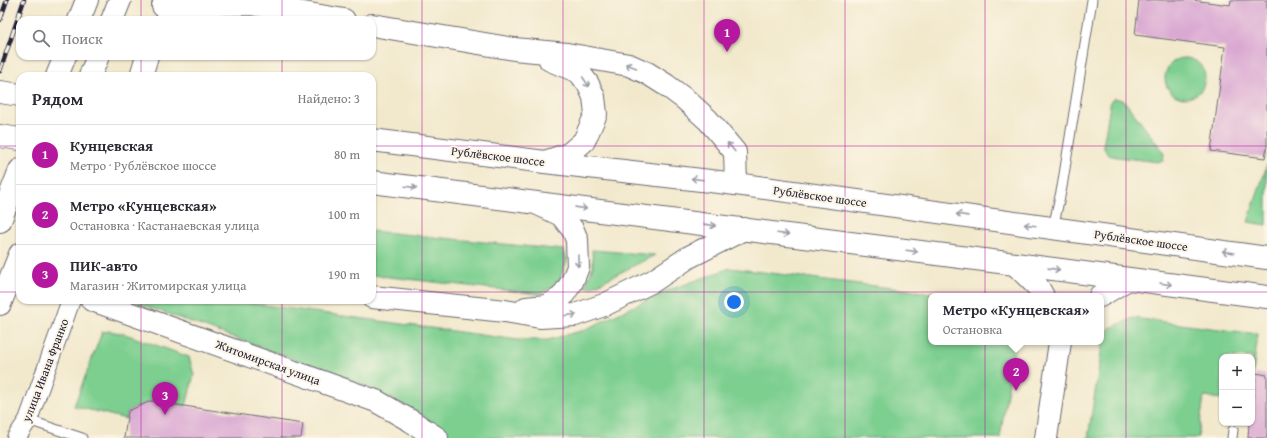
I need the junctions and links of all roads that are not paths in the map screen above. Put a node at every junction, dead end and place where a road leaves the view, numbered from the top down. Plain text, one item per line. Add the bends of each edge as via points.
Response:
1 (87, 0) edge
2 (120, 0) edge
3 (1092, 0) edge
4 (162, 9) edge
5 (81, 16) edge
6 (114, 16) edge
7 (321, 16) edge
8 (376, 26) edge
9 (514, 49) junction
10 (63, 60) edge
11 (96, 60) edge
12 (146, 60) edge
13 (59, 72) edge
14 (92, 72) edge
15 (142, 72) edge
16 (0, 92) edge
17 (16, 94) edge
18 (0, 136) edge
19 (16, 138) edge
20 (376, 141) edge
21 (545, 162) junction
22 (16, 180) edge
23 (376, 182) edge
24 (736, 184) junction
25 (535, 202) junction
26 (0, 220) edge
27 (1053, 228) junction
28 (744, 229) junction
29 (1267, 258) edge
30 (16, 264) edge
31 (1015, 264) junction
32 (1128, 279) junction
33 (1041, 293) edge
34 (1104, 294) edge
35 (376, 297) edge
36 (1267, 297) edge
37 (0, 304) edge
38 (70, 304) edge
39 (103, 304) edge
40 (505, 311) junction
41 (1060, 345) edge
42 (28, 420) junction
43 (16, 438) edge
44 (82, 438) edge
45 (437, 438) edge
46 (1046, 438) edge

1 - 5 main road
2 - 6 main road
3 - 27 lane
4 - 7 main road via 251,4
8 - 9 main road
9 -> 21 main road via 560,63 579,72 594,97 596,114 584,141 569,154
24 -> 9 main road via 735,152 708,120 666,85 647,73 629,65 605,60
10 - 13 main road
11 - 14 main road
12 - 15 main road
16 - 17 main road
18 - 19 main road
20 - 21 main road, Рублёвское шоссе
24 -> 21 main road, Рублёвское шоссе
22 - 26 main road
23 -> 25 main road
27 -> 24 main road, Рублёвское шоссе
25 -> 28 main road
25 -> 40 main road via 561,215 573,230 577,240 578,267 561,298 546,306
29 -> 27 main road, Рублёвское шоссе
28 -> 31 main road
40 -> 28 main road via 540,317 575,315 596,308 653,281 689,257
30 - 37 main road
31 -> 32 main road
31 - 33 main road
32 - 34 main road
32 -> 36 main road
35 - 40 main road
38 - 42 street, улица Ивана Франко
39 - 45 main road, Житомирская улица via 376,401
41 - 46 main road
42 - 43 street, улица Ивана Франко
42 - 44 lane

